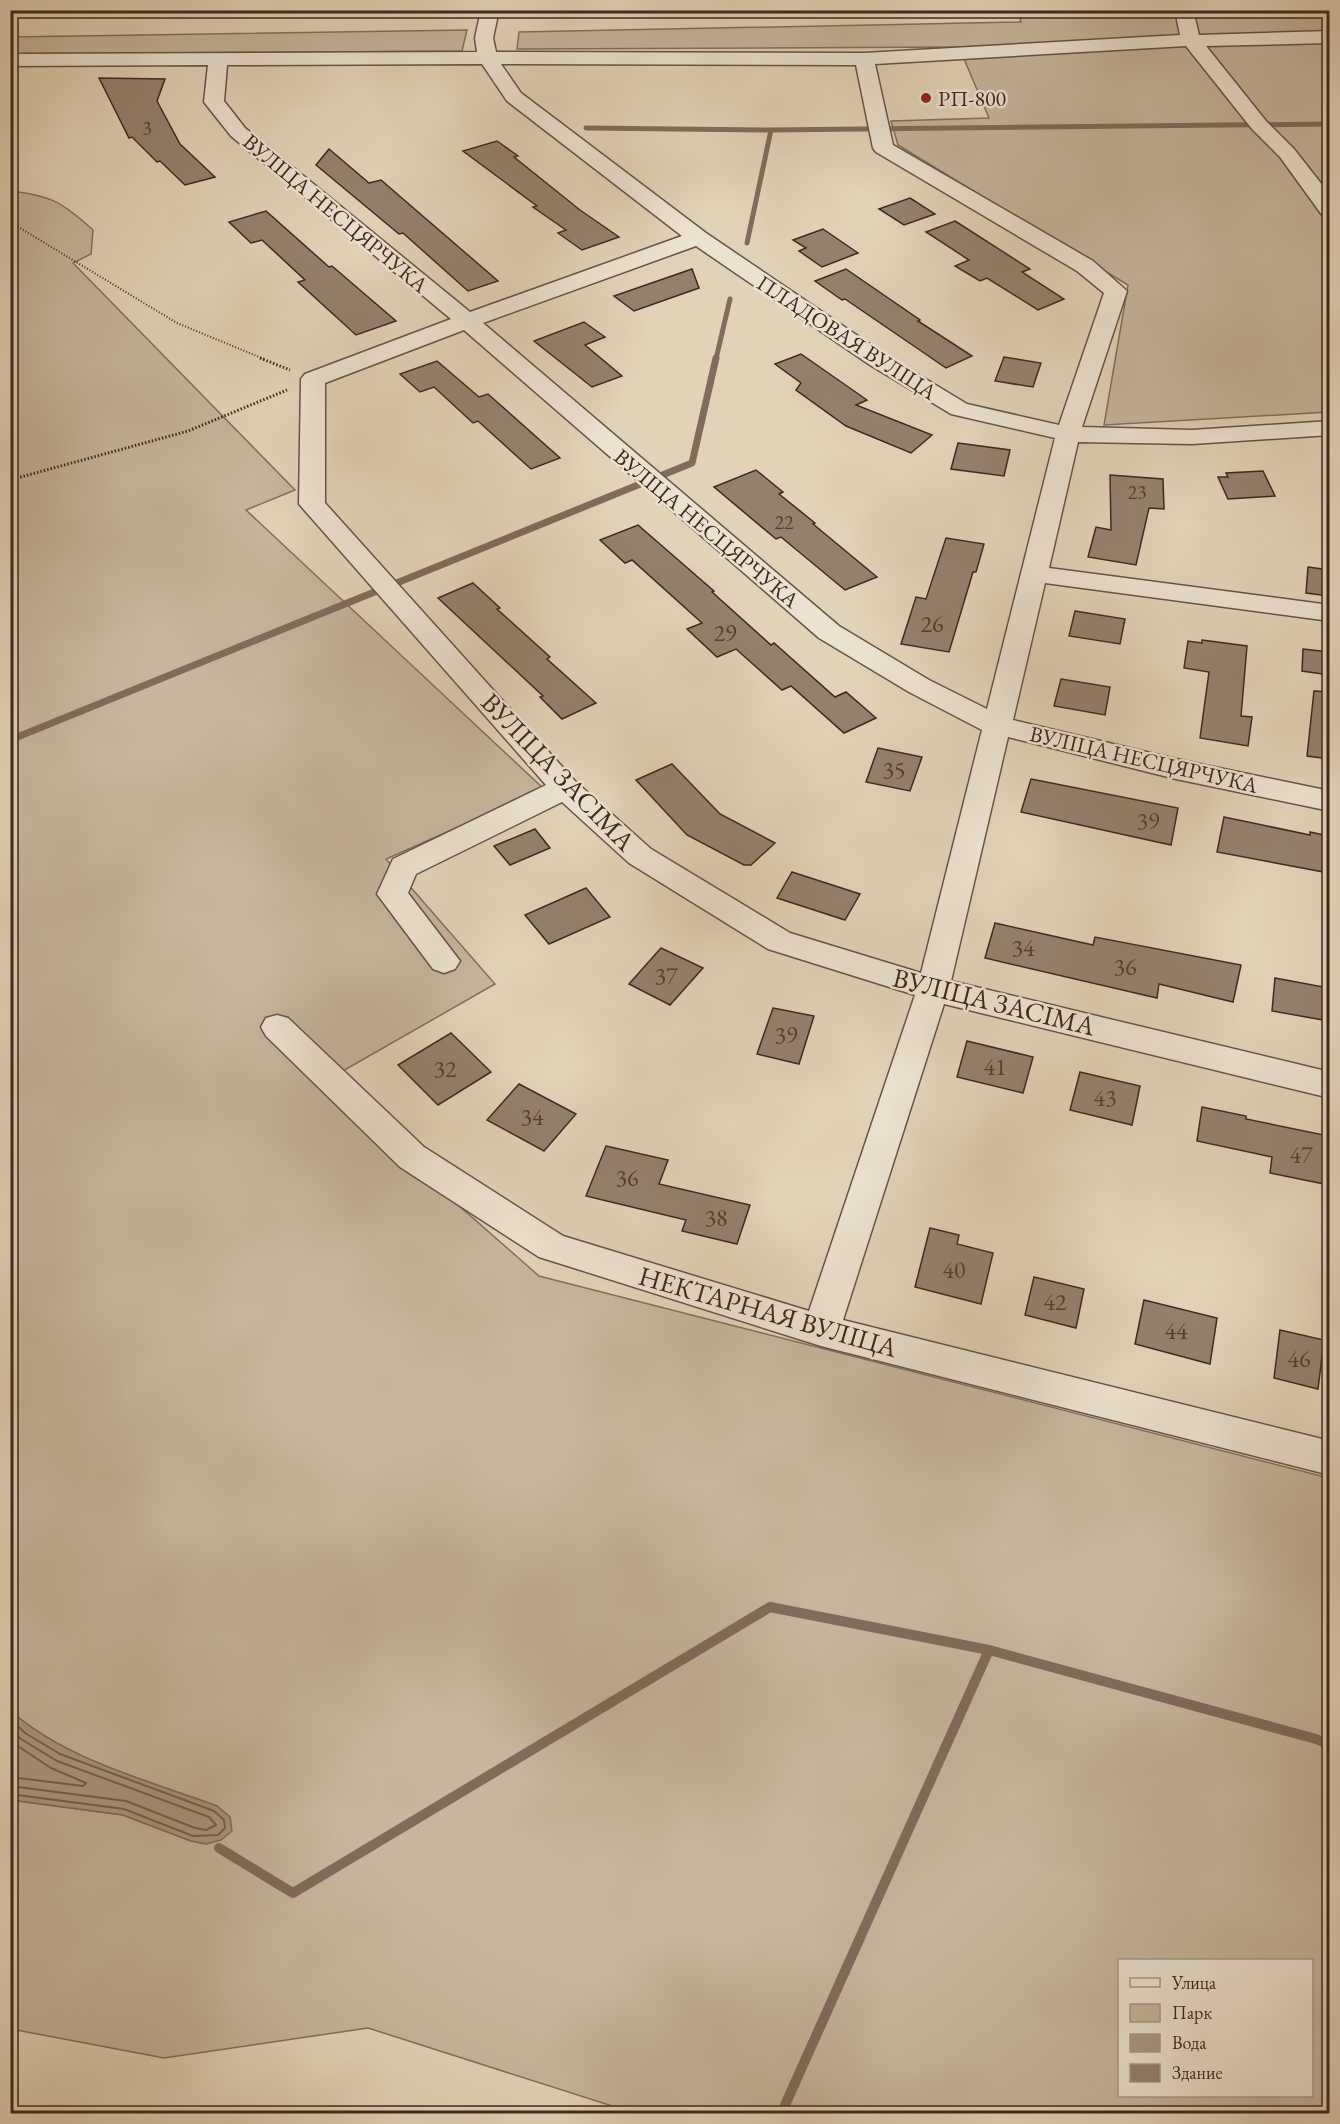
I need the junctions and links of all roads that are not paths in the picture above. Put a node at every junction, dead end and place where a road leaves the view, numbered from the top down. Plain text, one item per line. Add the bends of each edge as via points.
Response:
1 (490, 10) edge
2 (1184, 10) edge
3 (1329, 37) edge
4 (1191, 40) junction
5 (488, 58) junction
6 (864, 59) junction
7 (10, 60) edge
8 (218, 60) junction
9 (1329, 210) edge
10 (698, 238) junction
11 (467, 321) junction
12 (1329, 428) edge
13 (1068, 434) junction
14 (1034, 574) junction
15 (1329, 613) edge
16 (996, 725) junction
17 (565, 788) junction
18 (1329, 801) edge
19 (444, 961) dead end
20 (933, 989) junction
21 (277, 1027) dead end
22 (1329, 1085) edge
23 (821, 1330) junction
24 (1329, 1458) edge

1 - 5 street, ПЛАДОВАЯ ВУЛІЦА via 484,38
2 - 4 street
3 - 4 street
4 - 6 street
4 - 9 street via 1287,153
5 - 6 street
5 - 8 street
5 - 10 street, ПЛАДОВАЯ ВУЛІЦА via 514,97
6 - 13 street via 883,148 1085,266 1116,291
7 - 8 street
8 - 11 street, ВУЛІЦА НЕСЦЯРЧУКА via 214,102 238,132
10 - 11 street
10 - 13 street, ПЛАДОВАЯ ВУЛІЦА via 878,360 959,409
11 - 16 street, ВУЛІЦА НЕСЦЯРЧУКА via 829,632
11 - 17 street, ВУЛІЦА ЗАСІМА via 313,379 312,504
12 - 13 street, ПЛАДОВАЯ ВУЛІЦА via 1192,437
13 - 14 street
14 - 15 street
14 - 16 street
16 - 18 street, ВУЛІЦА НЕСЦЯРЧУКА
16 - 20 street
17 - 19 street via 404,867 392,894
17 - 20 street, ВУЛІЦА ЗАСІМА via 640,856 779,941
20 - 22 street, ВУЛІЦА ЗАСІМА
20 - 23 street
21 - 23 street, НЕКТАРНАЯ ВУЛІЦА via 412,1157 552,1247
23 - 24 street, НЕКТАРНАЯ ВУЛІЦА

